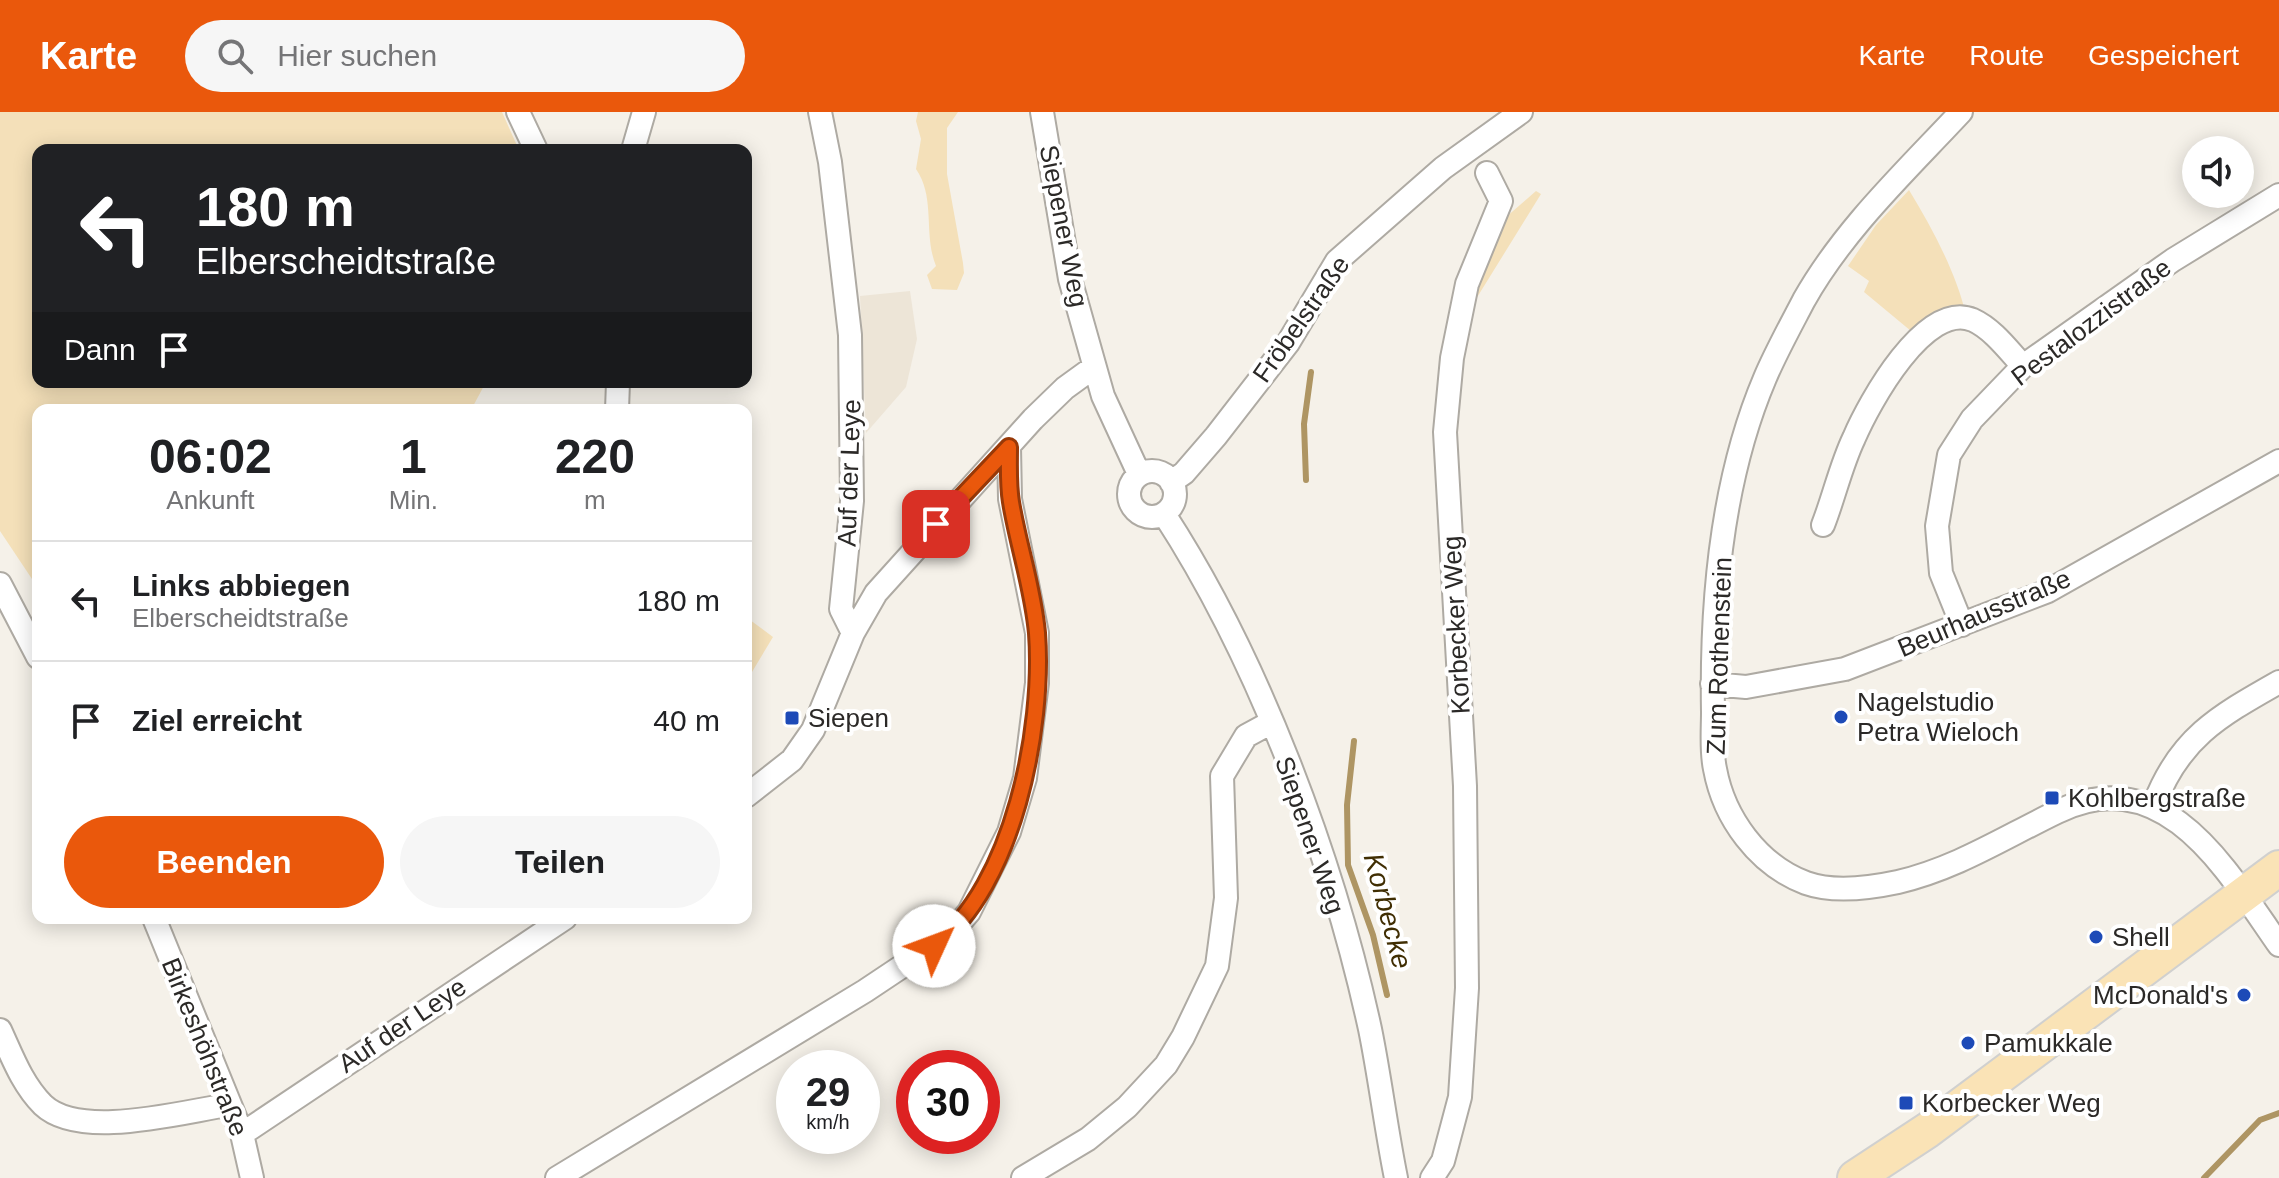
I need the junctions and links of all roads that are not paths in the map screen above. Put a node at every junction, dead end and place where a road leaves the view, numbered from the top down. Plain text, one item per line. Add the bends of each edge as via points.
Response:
1 (518, 112) edge
2 (644, 112) edge
3 (820, 112) edge
4 (1042, 112) edge
5 (1521, 112) edge
6 (1961, 112) edge
7 (533, 144) edge
8 (635, 144) edge
9 (1487, 173) dead end
10 (2279, 195) edge
11 (2023, 366) junction
12 (1094, 367) junction
13 (1009, 447) junction
14 (2279, 461) edge
15 (1139, 474) junction
16 (1171, 482) junction
17 (1164, 514) junction
18 (1823, 525) dead end
19 (1, 589) edge
20 (1962, 625) junction
21 (853, 633) junction
22 (32, 646) edge
23 (2279, 682) edge
24 (1712, 684) junction
25 (1270, 723) junction
26 (752, 791) edge
27 (2154, 805) junction
28 (2279, 868) edge
29 (2244, 894) junction
30 (156, 924) edge
31 (556, 924) edge
32 (2279, 945) edge
33 (0, 1030) edge
34 (228, 1105) junction
35 (242, 1134) junction
36 (252, 1178) edge
37 (557, 1178) edge
38 (1023, 1178) edge
39 (1396, 1178) edge
40 (1432, 1178) edge
41 (1855, 1178) edge

1 - 7 street
2 - 8 street
3 - 21 street, Auf der Leye via 850,335 852,501 841,609
4 - 12 street, Siepener Weg via 1070,279
5 - 16 street, Fröbelstraße via 1443,168 1337,261 1288,343 1216,436
6 - 24 street, Zum Rothenstein via 1852,231 1806,297 1764,378 1738,465 1722,555
9 - 40 street, Korbecker Weg via 1501,201 1467,284 1445,432 1465,786 1466,1001 1460,1097 1443,1161
10 - 11 street, Pestalozzistraße via 2173,260
11 - 18 street via 1972,319 1945,321 1924,333 1888,375 1852,440
11 - 20 street, Pestalozzistraße via 1972,419 1949,455 1937,526 1941,573
12 - 13 street via 1065,388
12 - 15 street, Siepener Weg
13 - 21 street via 876,593
13 - 37 street via 1010,499 1037,633 1037,683 1025,778 1009,832 969,912 949,935 865,991
14 - 20 street, Beurhausstraße via 2048,591
15 - 16 street via 1156,471
15 - 17 street via 1128,491 1134,510 1143,516
16 - 17 street via 1174,499
17 - 25 street, Siepener Weg via 1201,577
19 - 22 street
20 - 24 street, Beurhausstraße via 1845,669 1746,687
21 - 26 street via 813,730 792,760
23 - 27 street via 2188,742 2164,778
24 - 27 street, Zum Rothenstein via 1714,768 1729,813 1751,846 1807,883 1835,889 1882,885 1946,868 2082,803 2115,799
25 - 38 street via 1246,736 1222,776 1226,898 1217,966 1183,1037 1166,1065 1127,1107 1076,1147
25 - 39 street, Siepener Weg via 1328,870 1370,1030
27 - 29 street, Zum Rothenstein via 2189,831
28 - 29 main road
29 - 32 street, Zum Rothenstein
29 - 41 main road via 1928,1130
30 - 34 street, Birkeshöhstraße
31 - 35 street, Auf der Leye
33 - 34 street via 27,1086 53,1113 70,1120 106,1123
34 - 35 street, Birkeshöhstraße
35 - 36 street, Birkeshöhstraße

